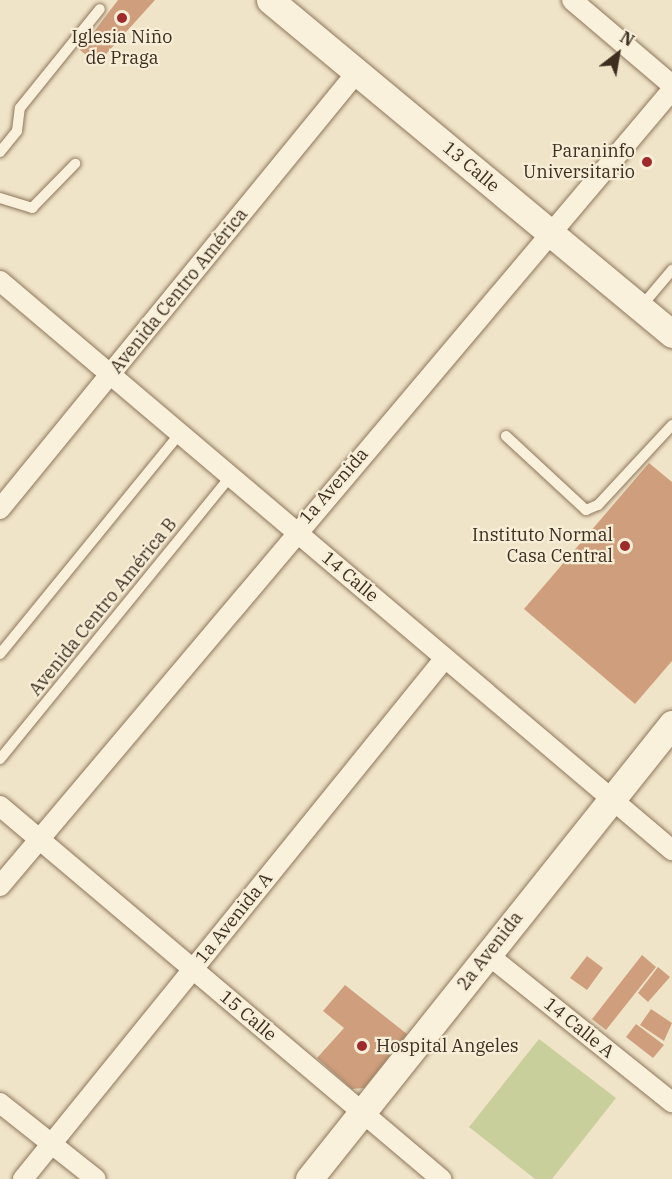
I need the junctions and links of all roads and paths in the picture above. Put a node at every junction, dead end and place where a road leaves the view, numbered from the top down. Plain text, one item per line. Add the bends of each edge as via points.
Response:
1 (270, 0) edge
2 (572, 0) edge
3 (100, 9) dead end
4 (357, 72) junction
5 (672, 84) edge
6 (672, 90) edge
7 (0, 152) edge
8 (75, 164) dead end
9 (0, 198) edge
10 (552, 234) junction
11 (672, 270) edge
12 (0, 281) edge
13 (640, 308) junction
14 (672, 334) edge
15 (111, 375) junction
16 (672, 425) edge
17 (180, 433) junction
18 (506, 436) dead end
19 (231, 476) junction
20 (0, 510) edge
21 (296, 531) junction
22 (0, 654) edge
23 (445, 658) junction
24 (672, 724) edge
25 (0, 759) edge
26 (612, 799) junction
27 (0, 806) edge
28 (39, 838) junction
29 (672, 850) edge
30 (0, 886) edge
31 (487, 954) junction
32 (193, 969) junction
33 (672, 1102) edge
34 (0, 1103) edge
35 (362, 1113) junction
36 (51, 1144) junction
37 (23, 1179) edge
38 (96, 1179) edge
39 (309, 1179) edge
40 (441, 1179) edge

1 - 4 street, 13 Calle
2 - 5 street
3 - 7 lane via 20,108 17,131
4 - 10 street, 13 Calle
4 - 15 street, Avenida Centro América
6 - 10 street, 1a Avenida
8 - 9 lane via 32,208
10 - 13 street, 13 Calle
10 - 21 street, 1a Avenida
11 - 13 lane
12 - 15 street, 14 Calle
13 - 14 street, 13 Calle
15 - 17 street, 14 Calle
15 - 20 street, Avenida Centro América
16 - 18 lane via 598,505 586,510
17 - 19 street, 14 Calle
17 - 22 lane
19 - 21 street, 14 Calle
19 - 25 lane, Avenida Centro América B
21 - 23 street, 14 Calle
21 - 28 street, 1a Avenida
23 - 26 street, 14 Calle
23 - 32 street, 1a Avenida A
24 - 26 street, 2a Avenida
26 - 29 street, 14 Calle
26 - 31 street, 2a Avenida
27 - 28 street, 15 Calle
28 - 30 street, 1a Avenida
28 - 32 street, 15 Calle
31 - 33 street, 14 Calle A
31 - 35 street, 2a Avenida
32 - 35 street, 15 Calle
32 - 36 street, 1a Avenida A
34 - 36 street
35 - 39 street, 2a Avenida
35 - 40 street, 15 Calle
36 - 37 street, 1a Avenida A
36 - 38 street

